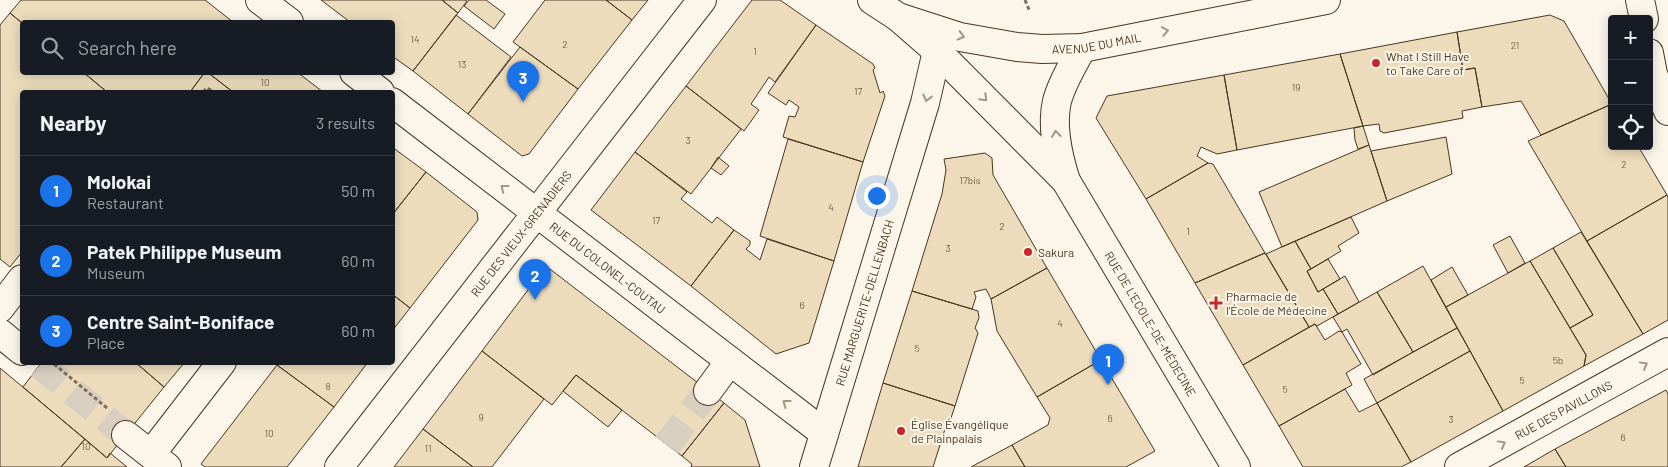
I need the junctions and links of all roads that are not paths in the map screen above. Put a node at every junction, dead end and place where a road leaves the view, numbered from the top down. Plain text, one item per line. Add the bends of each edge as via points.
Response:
1 (260, 0) edge
2 (702, 0) edge
3 (872, 0) edge
4 (1326, 0) edge
5 (1640, 0) edge
6 (1643, 15) edge
7 (898, 17) junction
8 (286, 20) edge
9 (1082, 48) junction
10 (938, 51) junction
11 (1650, 60) edge
12 (358, 75) edge
13 (377, 90) edge
14 (395, 104) edge
15 (1668, 111) edge
16 (1066, 181) junction
17 (536, 213) junction
18 (20, 282) edge
19 (0, 308) edge
20 (0, 333) edge
21 (20, 349) edge
22 (1668, 352) edge
23 (730, 361) junction
24 (220, 365) edge
25 (708, 391) tunnel mouth
26 (824, 433) junction
27 (126, 435) tunnel mouth
28 (159, 461) edge
29 (1230, 465) edge
30 (339, 467) edge
31 (814, 467) edge
32 (1459, 467) edge

1 - 8 street
2 - 17 street, RUE DES VIEUX-GRENADIERS
3 - 7 street, AVENUE DU MAIL
9 -> 4 street, AVENUE DU MAIL
5 - 6 street
7 -> 9 street, AVENUE DU MAIL via 960,37 1017,47
7 - 10 street
16 -> 9 street via 1055,132 1057,101
10 -> 16 street
10 -> 26 street, RUE MARGUERITE-DELLENBACH
11 - 15 street
12 - 13 street
17 -> 14 street, RUE DU COLONEL-COUTAU
16 - 29 street, RUE DE L'ECOLE-DE-MÉDECINE
17 - 23 street, RUE DU COLONEL-COUTAU
17 - 30 street, RUE DES VIEUX-GRENADIERS
18 - 19 street
20 - 21 street
32 -> 22 street, RUE DES PAVILLONS
23 - 25 street
26 -> 23 street, RUE DU COLONEL-COUTAU
24 - 28 street
26 - 31 street, RUE MARGUERITE-DELLENBACH
27 - 28 street

